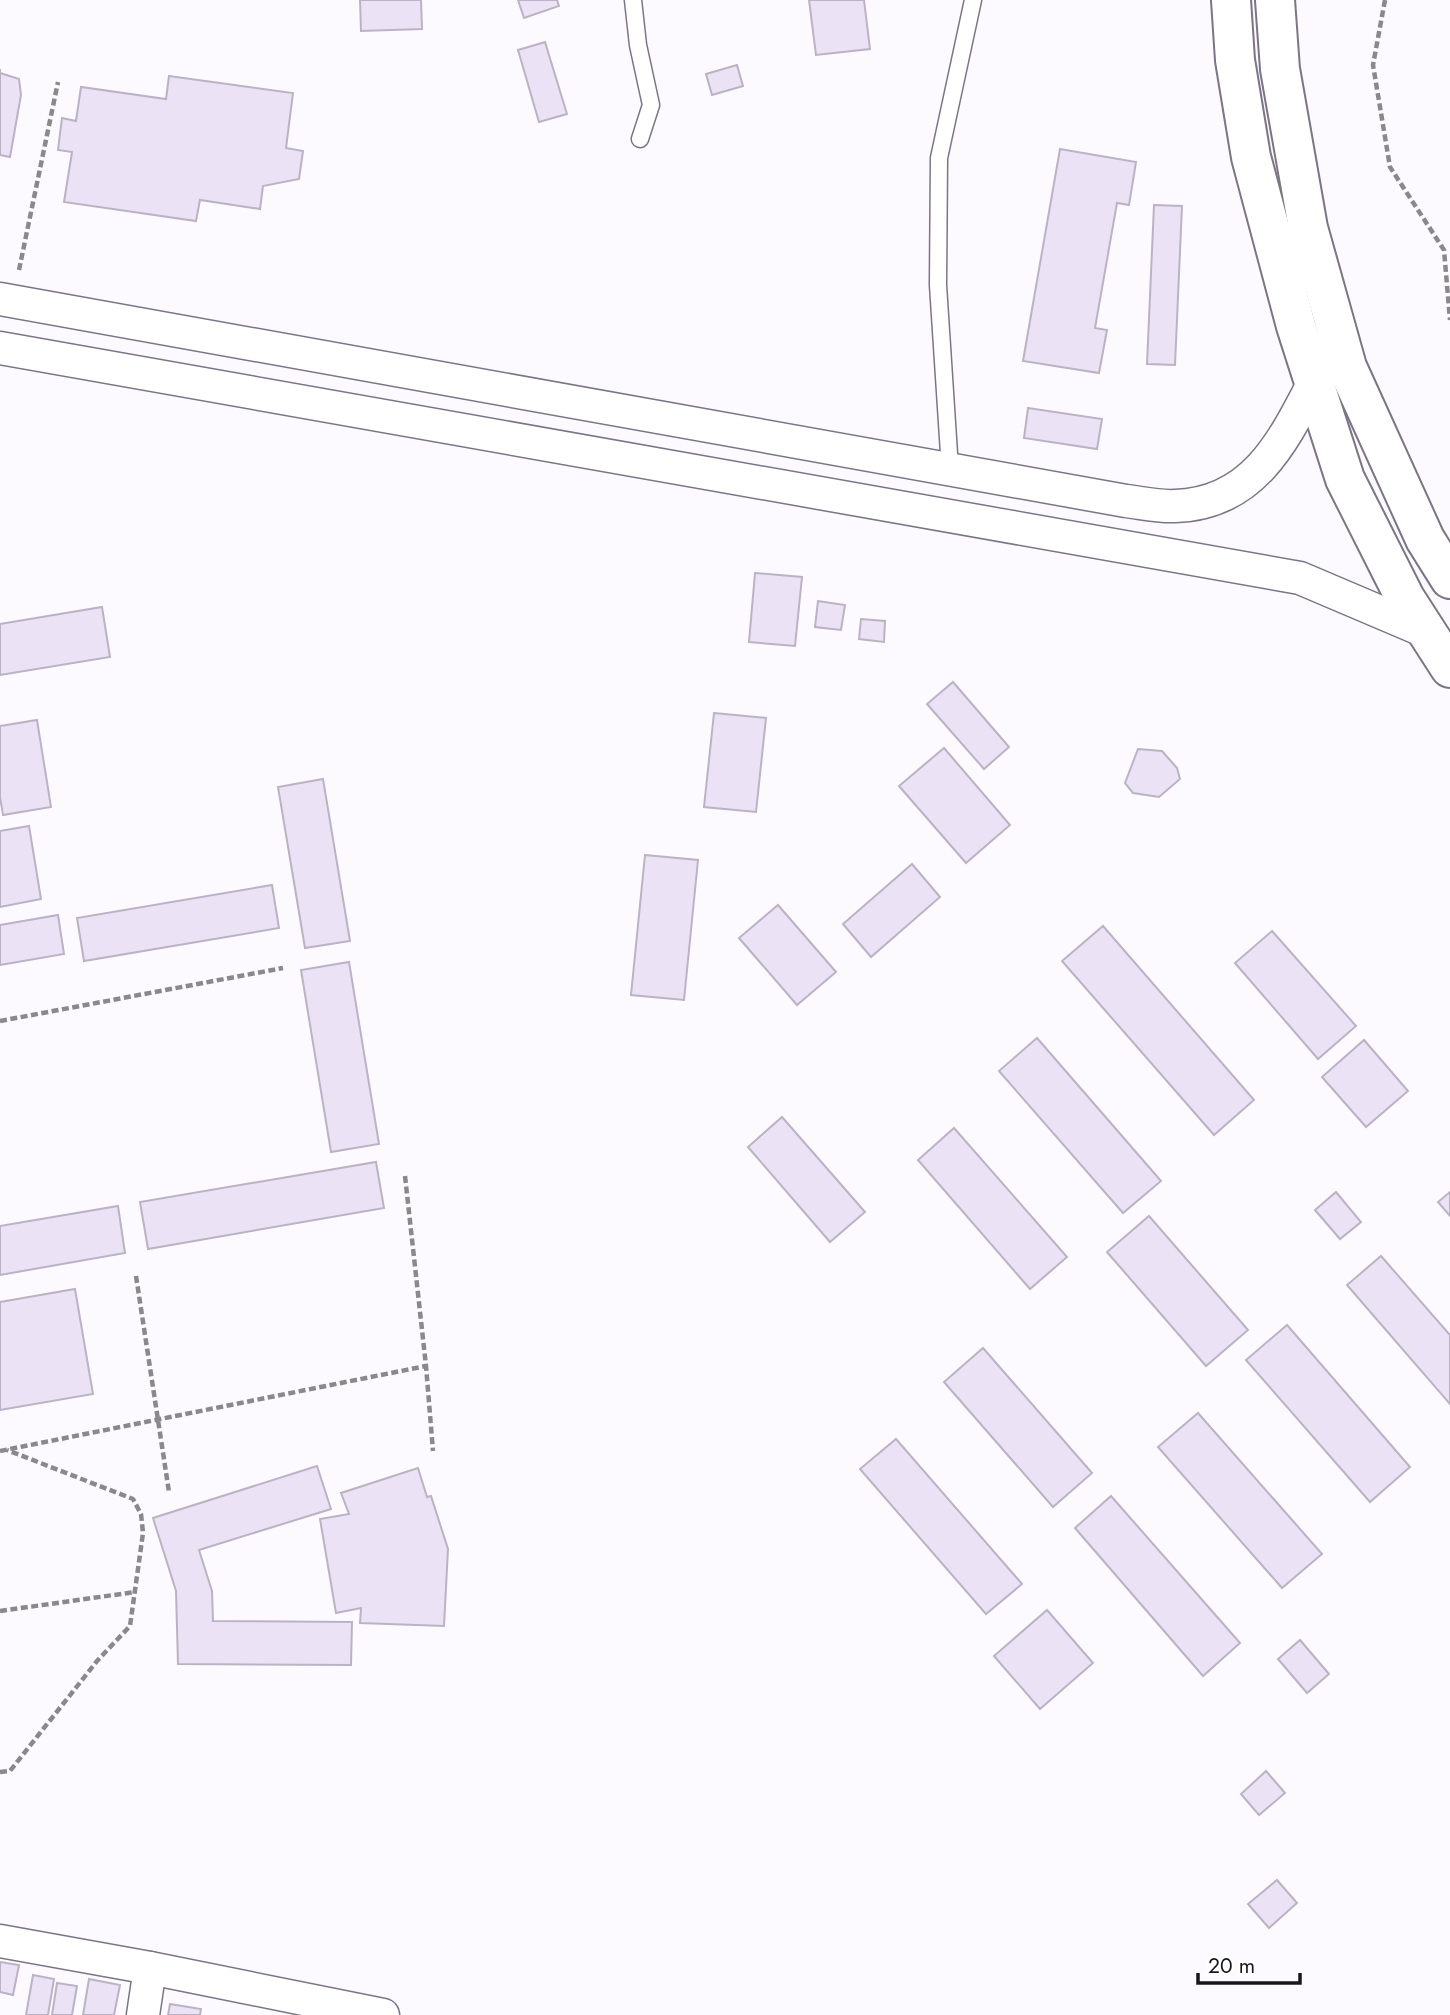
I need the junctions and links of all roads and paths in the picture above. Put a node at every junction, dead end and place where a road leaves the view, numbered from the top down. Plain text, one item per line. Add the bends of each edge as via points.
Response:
1 (634, 0) edge
2 (973, 0) edge
3 (1231, 0) edge
4 (1275, 0) edge
5 (1385, 0) edge
6 (58, 82) dead end
7 (640, 139) dead end
8 (6, 300) edge
9 (1450, 320) edge
10 (0, 348) edge
11 (1314, 382) junction
12 (950, 469) junction
13 (956, 516) junction
14 (1450, 579) edge
15 (1427, 632) junction
16 (1450, 668) edge
17 (283, 968) dead end
18 (0, 1021) edge
19 (405, 1177) dead end
20 (136, 1276) dead end
21 (426, 1366) junction
22 (158, 1418) junction
23 (7, 1450) junction
24 (0, 1451) edge
25 (433, 1451) dead end
26 (169, 1492) dead end
27 (135, 1592) junction
28 (0, 1611) edge
29 (0, 1772) edge
30 (0, 1941) edge
31 (150, 1968) junction
32 (144, 2015) edge
33 (383, 2015) edge

1 - 7 lane via 651,105
2 - 12 lane via 939,158 938,285
3 - 11 street via 1235,60 1251,158
4 - 14 street via 1280,69 1308,228 1347,367 1425,539
5 - 9 path via 1373,65 1390,167 1444,250
6 - 8 path
8 - 12 street
10 - 13 street
11 - 12 street via 1271,458 1244,483 1211,500 1175,506 1126,501
11 - 15 street via 1345,479
12 - 13 street
13 - 15 street via 1300,578
15 - 16 street
17 - 18 path
19 - 21 path
20 - 22 path
21 - 22 path
21 - 25 path
22 - 23 path
22 - 26 path
23 - 24 path
23 - 27 path via 133,1499 143,1533
27 - 28 path
27 - 29 path via 130,1626 10,1771
30 - 31 street
31 - 32 street
31 - 33 street

